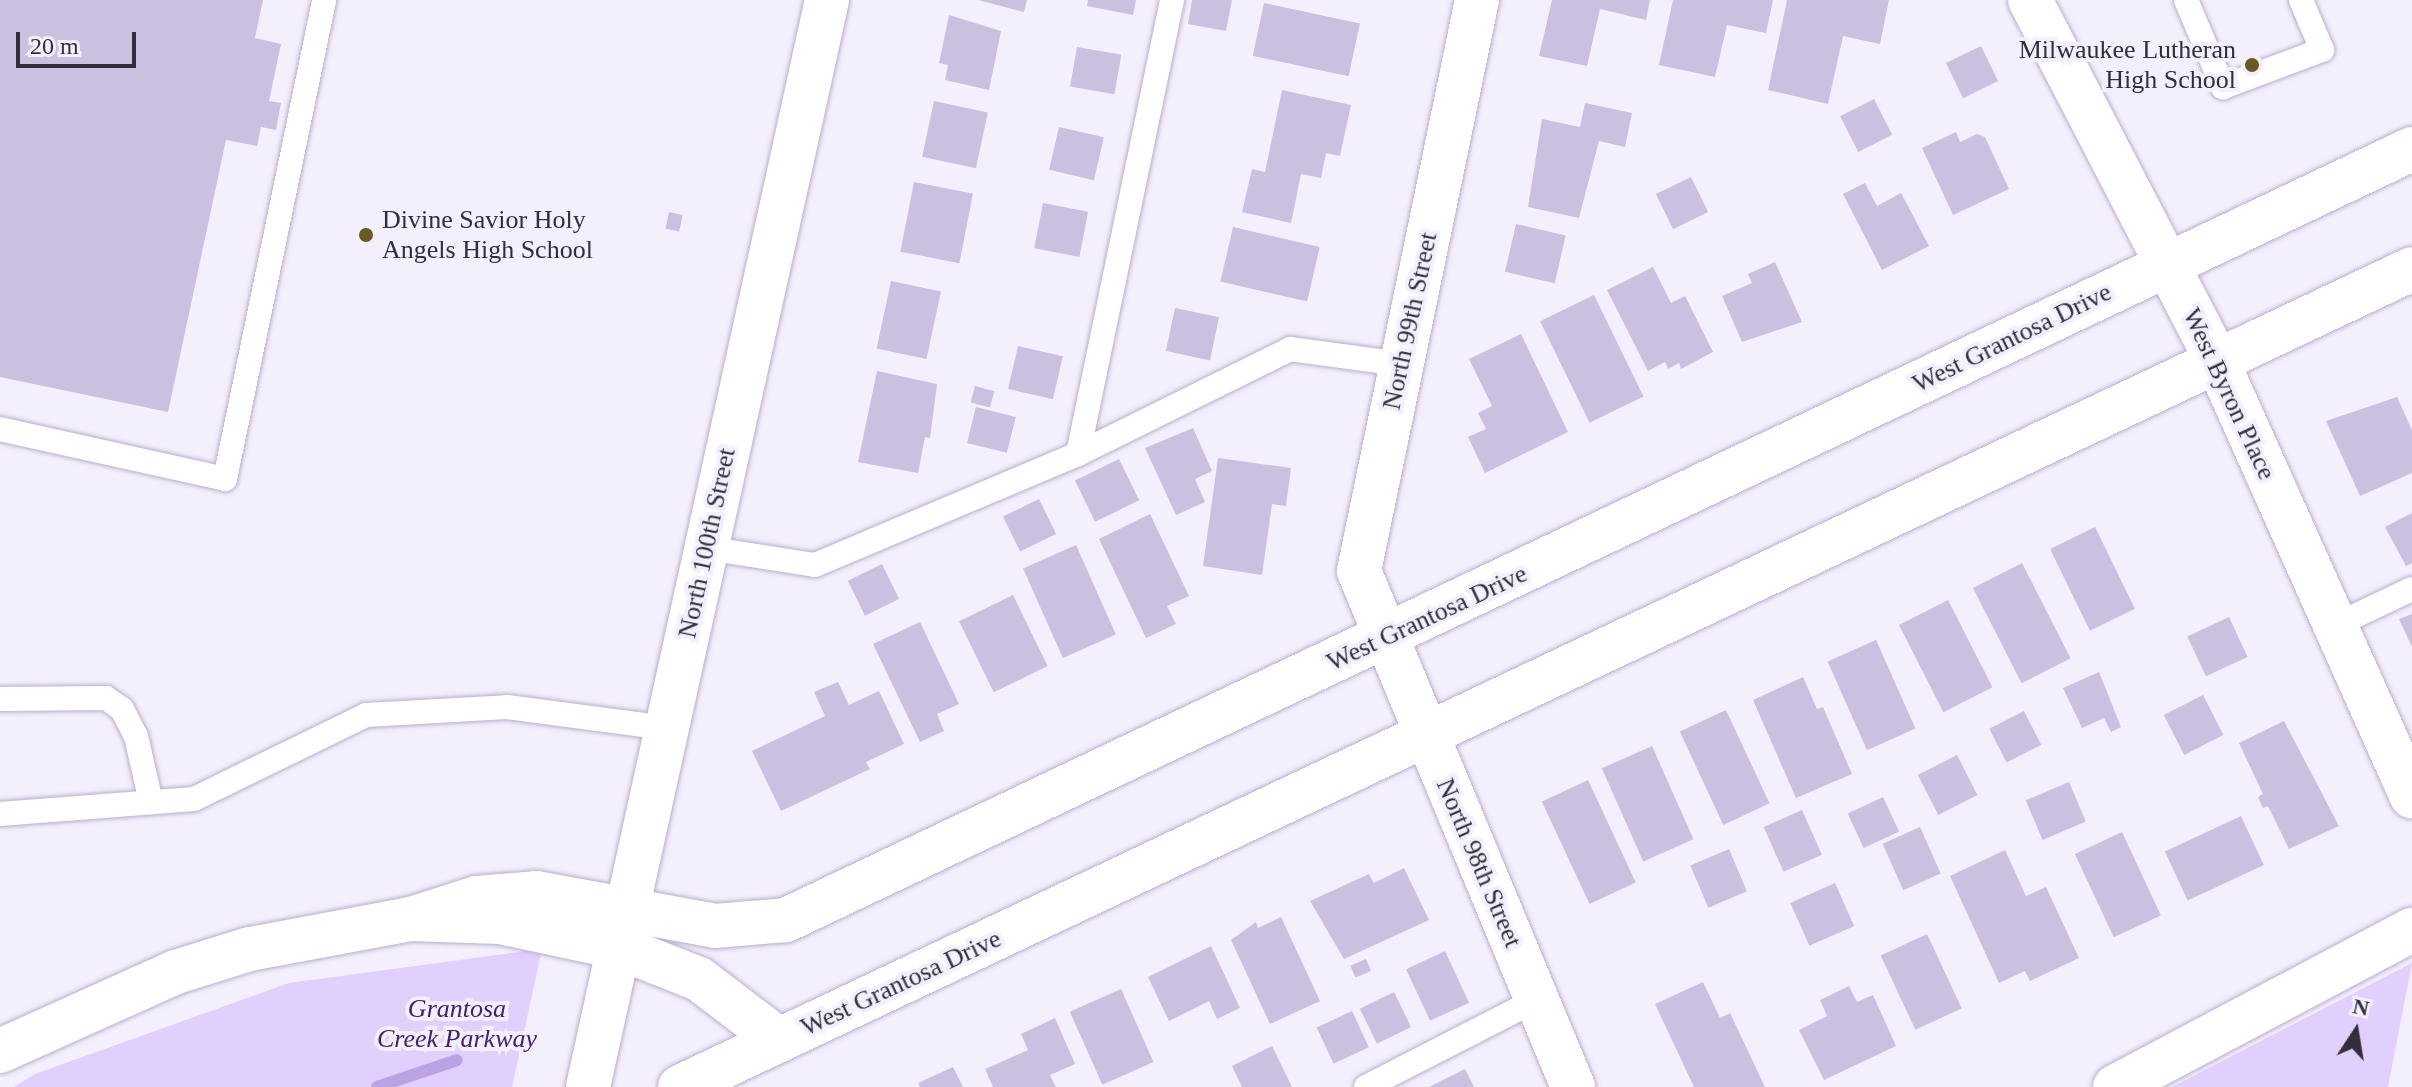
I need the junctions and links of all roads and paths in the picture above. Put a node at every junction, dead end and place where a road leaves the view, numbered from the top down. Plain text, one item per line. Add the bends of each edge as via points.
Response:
1 (324, 0) edge
2 (827, 0) edge
3 (1172, 0) edge
4 (1477, 0) edge
5 (2030, 0) edge
6 (2186, 0) edge
7 (2301, 0) edge
8 (2412, 149) edge
9 (2166, 264) junction
10 (2412, 269) edge
11 (2217, 361) junction
12 (1401, 364) junction
13 (0, 429) edge
14 (1078, 454) junction
15 (706, 548) junction
16 (2412, 589) edge
17 (2334, 626) junction
18 (1384, 639) junction
19 (0, 699) edge
20 (667, 728) junction
21 (1424, 734) junction
22 (2412, 796) edge
23 (151, 802) junction
24 (0, 814) edge
25 (622, 929) junction
26 (2412, 930) edge
27 (1536, 1000) junction
28 (779, 1040) junction
29 (0, 1051) edge
30 (588, 1087) edge
31 (680, 1087) edge
32 (1366, 1087) edge
33 (1573, 1087) edge
34 (2115, 1087) edge

1 - 13 lane via 225,479
2 - 15 street, North 100th Street
3 - 14 lane
4 - 12 street, North 99th Street
5 - 9 street, West Byron Place
6 - 7 lane via 2223,87 2322,50
8 - 9 street, West Grantosa Drive
9 - 11 street, West Byron Place
9 - 18 street, West Grantosa Drive
10 - 11 street, West Grantosa Drive
11 - 17 street, West Byron Place
11 - 21 street, West Grantosa Drive
12 - 14 lane via 1290,349
12 - 18 street, North 99th Street via 1359,571
14 - 15 lane via 815,565
15 - 20 street, North 100th Street
16 - 17 lane
17 - 22 street, West Byron Place
18 - 21 street, North 98th Street
18 - 25 street, West Grantosa Drive via 786,920
19 - 23 lane via 106,698 136,736
20 - 23 lane via 507,707 366,715 194,799
20 - 25 street, North 100th Street
21 - 27 street, North 98th Street
21 - 28 street, West Grantosa Drive
23 - 24 lane
25 - 28 street, West Grantosa Drive
25 - 29 street, West Grantosa Drive via 411,919 250,949 176,972
25 - 30 street, North 100th Street
26 - 34 street
27 - 32 lane
27 - 33 street, North 98th Street
28 - 31 street, West Grantosa Drive

